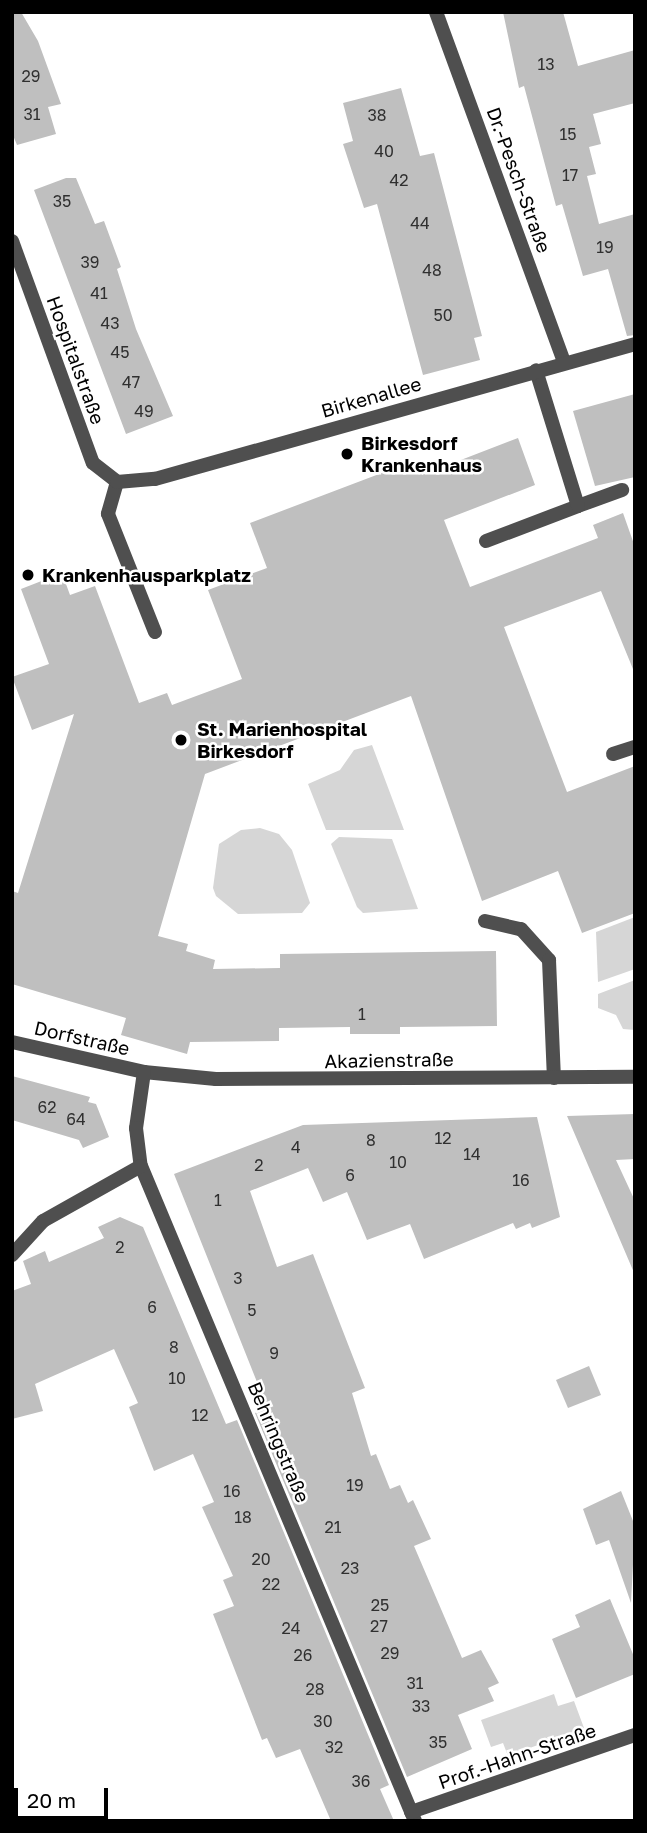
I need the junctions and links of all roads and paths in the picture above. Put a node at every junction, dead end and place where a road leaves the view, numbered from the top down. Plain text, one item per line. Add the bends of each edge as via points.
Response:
1 (436, 12) edge
2 (12, 241) edge
3 (635, 344) edge
4 (564, 362) junction
5 (536, 370) junction
6 (117, 482) junction
7 (622, 490) dead end
8 (578, 506) junction
9 (486, 541) dead end
10 (155, 632) dead end
11 (635, 747) edge
12 (613, 754) dead end
13 (485, 921) dead end
14 (12, 1042) edge
15 (144, 1072) junction
16 (635, 1077) edge
17 (554, 1078) junction
18 (141, 1166) junction
19 (12, 1255) edge
20 (635, 1735) edge
21 (413, 1816) edge

1 - 4 street, Dr.-Pesch-Straße
2 - 6 street, Hospitalstraße via 93,463
3 - 4 street, Birkenallee
4 - 5 street, Birkenallee
5 - 6 street, Birkenallee via 155,479
5 - 8 street
6 - 10 street via 108,514
7 - 8 street
8 - 9 street
11 - 12 street
13 - 17 street via 521,929 548,958
14 - 15 street, Dorfstraße
15 - 17 street, Akazienstraße via 216,1079
15 - 18 street, Behringstraße via 136,1128
16 - 17 street, Akazienstraße
18 - 19 street via 43,1221
18 - 21 street, Behringstraße
20 - 21 street, Prof.-Hahn-Straße

